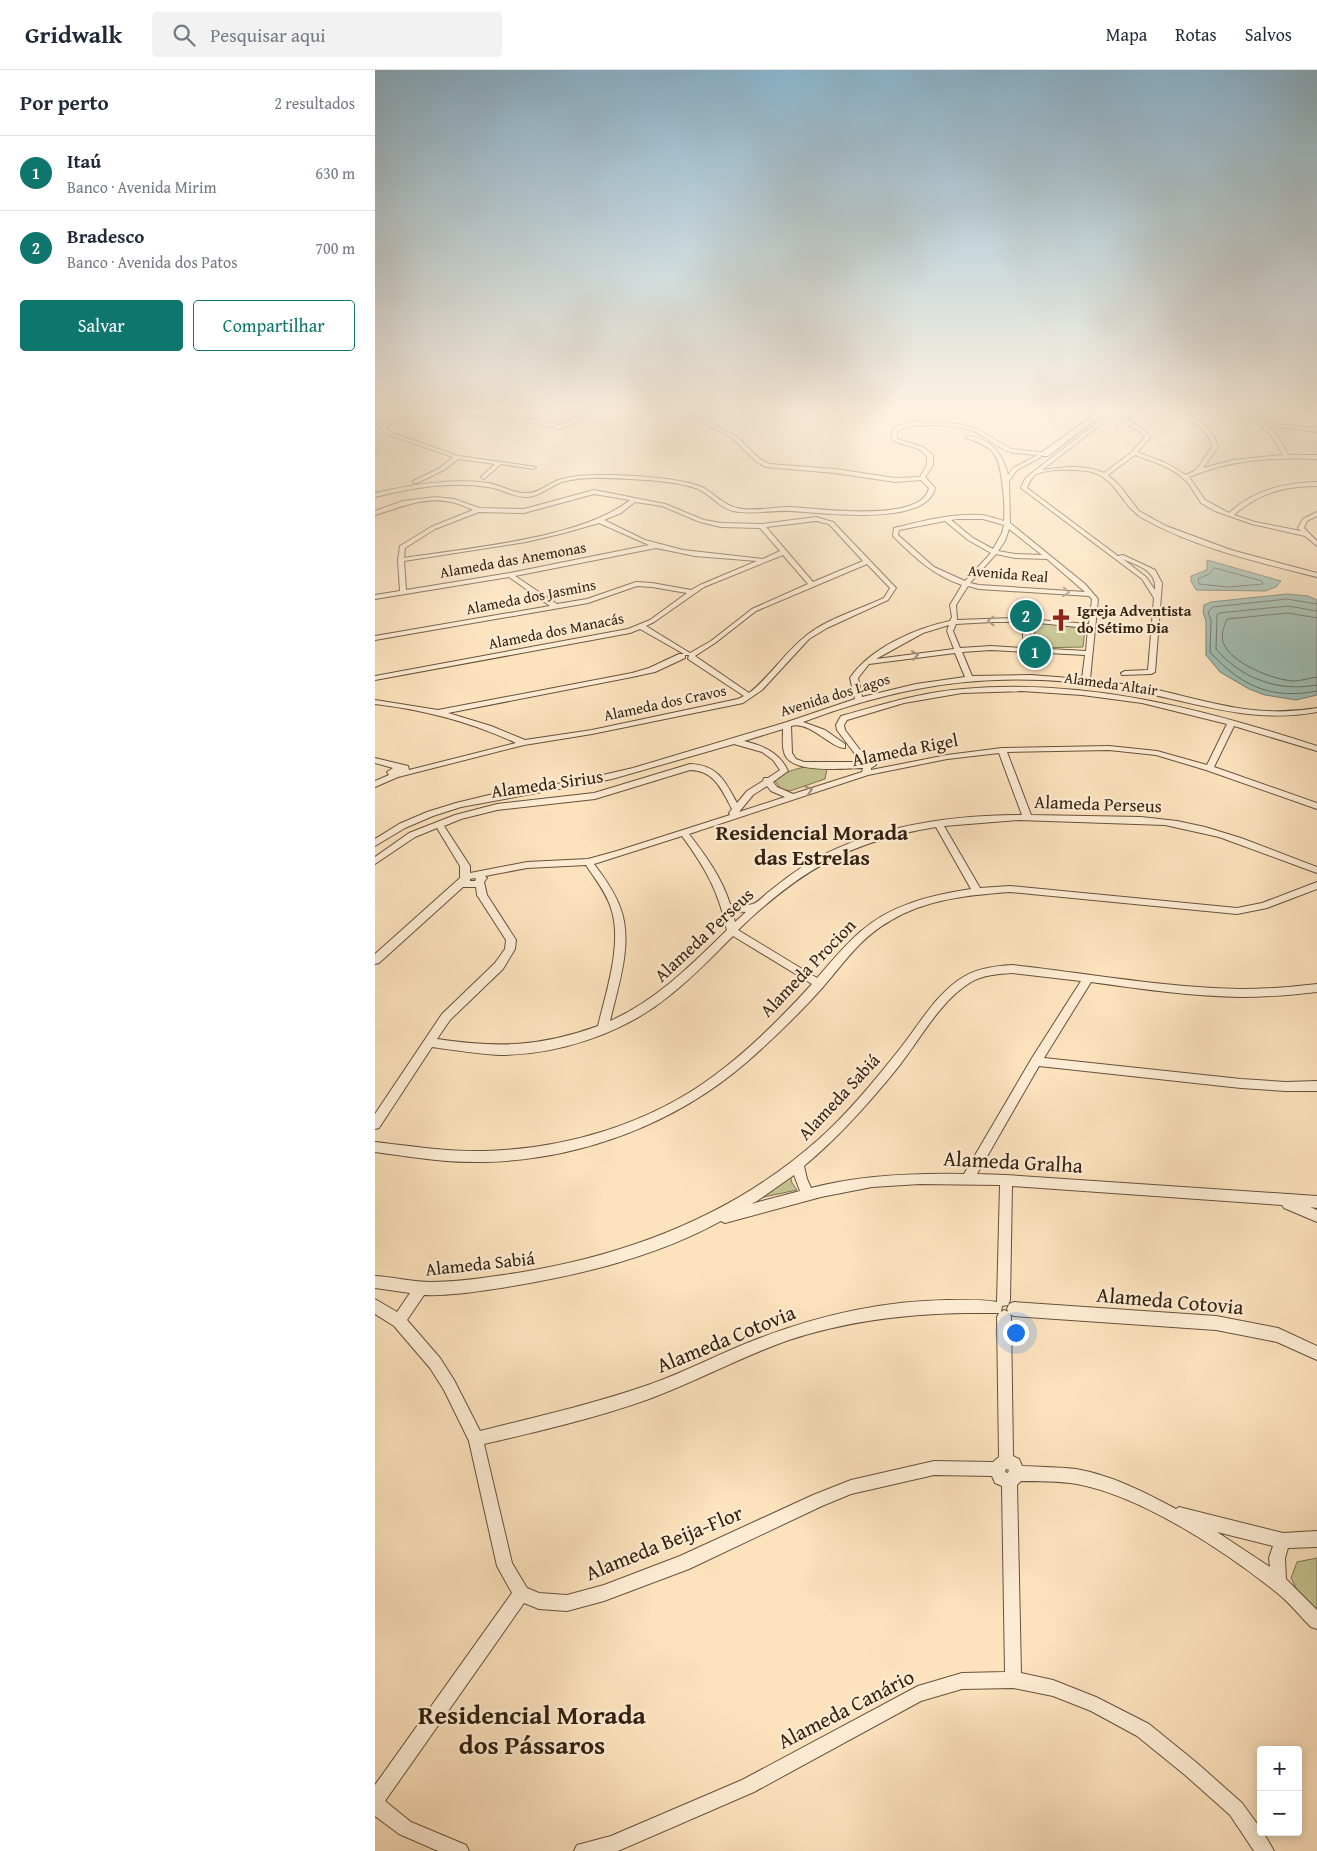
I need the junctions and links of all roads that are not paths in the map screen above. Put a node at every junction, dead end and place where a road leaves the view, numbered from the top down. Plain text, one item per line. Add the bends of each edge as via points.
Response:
1 (399, 490) edge
2 (506, 490) edge
3 (541, 490) edge
4 (704, 490) edge
5 (930, 490) edge
6 (1005, 490) edge
7 (1027, 490) edge
8 (1121, 490) edge
9 (1195, 490) edge
10 (1270, 490) edge
11 (375, 495) edge
12 (635, 499) junction
13 (478, 510) junction
14 (375, 513) edge
15 (1317, 514) edge
16 (1231, 515) junction
17 (1007, 516) junction
18 (957, 517) junction
19 (945, 518) junction
20 (993, 519) junction
21 (600, 522) junction
22 (1007, 524) junction
23 (762, 526) junction
24 (957, 528) junction
25 (1305, 534) junction
26 (1022, 535) junction
27 (1004, 537) junction
28 (1317, 544) edge
29 (655, 546) junction
30 (1105, 548) junction
31 (995, 550) junction
32 (1040, 550) junction
33 (784, 552) junction
34 (1025, 556) junction
35 (1048, 557) junction
36 (764, 559) junction
37 (401, 560) junction
38 (1130, 560) junction
39 (868, 561) junction
40 (1123, 562) junction
41 (1317, 566) edge
42 (510, 575) junction
43 (1315, 575) edge
44 (1149, 583) junction
45 (1159, 583) junction
46 (811, 584) junction
47 (966, 584) junction
48 (403, 592) junction
49 (690, 592) junction
50 (1091, 594) junction
51 (375, 597) edge
52 (1158, 599) junction
53 (555, 606) junction
54 (1025, 621) junction
55 (953, 622) junction
56 (1092, 626) junction
57 (642, 627) junction
58 (375, 638) edge
59 (1028, 649) junction
60 (959, 650) junction
61 (1089, 653) junction
62 (687, 656) junction
63 (867, 662) junction
64 (1125, 673) dead end
65 (375, 678) edge
66 (969, 678) junction
67 (1086, 680) junction
68 (749, 696) junction
69 (859, 700) junction
70 (375, 702) edge
71 (1317, 710) edge
72 (440, 712) junction
73 (1232, 722) junction
74 (791, 723) junction
75 (732, 741) junction
76 (524, 743) junction
77 (842, 746) junction
78 (855, 748) junction
79 (1317, 749) edge
80 (1002, 750) junction
81 (375, 760) edge
82 (841, 764) junction
83 (803, 765) junction
84 (824, 765) junction
85 (1209, 768) junction
86 (867, 769) junction
87 (398, 771) junction
88 (784, 771) junction
89 (767, 780) junction
90 (378, 782) edge
91 (832, 783) junction
92 (723, 786) junction
93 (750, 794) junction
94 (790, 796) junction
95 (738, 806) junction
96 (1317, 806) edge
97 (751, 810) junction
98 (729, 817) junction
99 (1027, 817) junction
100 (938, 823) junction
101 (439, 824) junction
102 (684, 834) junction
103 (375, 843) edge
104 (375, 861) edge
105 (588, 862) junction
106 (1304, 865) junction
107 (1317, 870) edge
108 (473, 880) junction
109 (1316, 885) edge
110 (976, 890) junction
111 (727, 906) junction
112 (758, 906) junction
113 (732, 931) junction
114 (375, 960) edge
115 (1089, 977) junction
116 (819, 984) junction
117 (1317, 988) edge
118 (608, 1003) junction
119 (631, 1014) junction
120 (603, 1028) junction
121 (428, 1042) junction
122 (1036, 1061) junction
123 (1317, 1086) edge
124 (375, 1124) edge
125 (375, 1147) edge
126 (798, 1164) junction
127 (968, 1178) junction
128 (1006, 1180) junction
129 (808, 1194) junction
130 (1279, 1200) junction
131 (1317, 1202) edge
132 (1317, 1216) edge
133 (712, 1221) junction
134 (375, 1282) edge
135 (421, 1288) junction
136 (375, 1306) edge
137 (1004, 1309) junction
138 (399, 1321) junction
139 (1317, 1353) edge
140 (476, 1439) junction
141 (1008, 1471) junction
142 (1166, 1511) junction
143 (1317, 1540) edge
144 (1283, 1541) junction
145 (1279, 1584) junction
146 (521, 1594) junction
147 (1317, 1621) edge
148 (1013, 1680) junction
149 (375, 1800) edge
150 (375, 1805) edge
151 (460, 1851) edge
152 (583, 1851) edge
153 (1265, 1851) edge

1 - 11 street
2 - 3 street via 530,495
4 - 5 street via 722,505 739,510 792,509 862,516 899,509 927,498
6 - 17 street
7 - 30 street
8 - 43 street via 1136,511 1175,532 1215,547
9 - 16 street via 1205,503
10 - 16 street via 1245,501
12 - 13 street via 594,492 524,511
12 - 21 street via 626,508
12 - 23 street via 673,508 713,524
13 - 14 street via 452,500 435,499 403,503
13 - 37 street via 408,542 403,547
15 - 25 street via 1305,520 1302,525
16 - 25 street
17 - 20 street, Avenida Real
17 - 22 street
18 - 19 street, Avenida Real
18 - 20 street, Avenida Real
18 - 24 street
19 - 24 street
19 - 47 street, Avenida Real via 898,528 895,535 939,574
20 - 22 street, Avenida Real
21 - 29 street
21 - 37 street via 561,533
22 - 26 street, Avenida Real
22 - 27 street
23 - 33 street
23 - 39 street, Alameda dos Cravos via 816,519 831,523
24 - 31 street via 980,546
25 - 28 street
26 - 27 street
26 - 32 street, Avenida Real
27 - 31 street
29 - 36 street via 713,557
29 - 42 street, Alameda das Anemonas
30 - 38 street
30 - 40 street
31 - 34 street via 1006,555
31 - 47 street
32 - 34 street
32 - 35 street, Avenida Real
33 - 36 street, Alameda dos Manacás
33 - 46 street
34 - 35 street
35 - 50 street, Avenida Real
36 - 49 street, Alameda dos Manacás
37 - 48 street
38 - 40 street
38 - 45 street via 1153,571
39 - 46 street
39 - 68 street, Alameda dos Cravos via 893,588 890,596 808,637 769,680
40 - 44 street
41 - 43 street
42 - 48 street, Alameda das Anemonas
42 - 53 street
44 - 45 street
44 - 52 street
45 - 52 street
46 - 62 street via 754,610
47 -> 50 street, Avenida Real
47 - 55 street via 953,605
48 - 51 street, Alameda das Anemonas
49 - 53 street, Alameda dos Jasmins via 641,584 588,601
49 - 57 street, Alameda dos Manacás
50 - 56 street via 1095,604
52 - 64 street via 1151,672
53 - 58 street, Alameda dos Jasmins
54 -> 55 street
54 - 56 street
54 - 59 street
55 - 60 street via 950,631
55 - 63 street via 886,649
56 - 61 street
57 - 62 street
57 - 65 street, Alameda dos Manacás via 597,639
59 - 60 street
59 - 61 street
63 -> 60 street
60 - 66 street
61 - 67 street
62 - 68 street
62 - 72 street via 632,675
63 - 69 street via 854,678
66 - 67 street, Avenida dos Lagos via 1015,676
66 - 69 street, Avenida dos Lagos via 905,688
67 - 71 street, Avenida dos Lagos via 1259,715 1292,715
68 - 76 street, Alameda dos Cravos via 708,709
69 - 74 street, Avenida dos Lagos
70 - 72 street
72 - 76 street
73 - 78 street, Alameda Altair via 1146,701 1069,691 971,690 915,698 845,718 840,725 841,730
73 - 79 street, Alameda Altair
73 - 85 street
74 - 75 street, Avenida dos Lagos
74 - 77 street via 822,732
74 - 83 street via 788,753 793,761
75 - 88 street via 749,744 771,754
75 - 103 street, Avenida dos Lagos via 612,776 472,800 439,809 401,826
76 - 87 street, Alameda dos Cravos
77 - 78 street
77 - 82 street
78 - 86 street
80 - 85 street, Alameda Rigel via 1137,750
80 - 86 street, Alameda Rigel
80 - 99 street
81 - 87 street
82 - 84 street
82 - 86 street
83 - 84 street
83 - 88 street
84 - 91 street via 833,772
85 - 96 street, Alameda Rigel
86 - 91 street, Alameda Rigel
87 - 90 street, Alameda dos Cravos
88 - 89 street
89 - 93 street
89 - 94 street via 774,789
94 -> 91 street, Alameda Rigel
92 - 93 street via 733,792
92 - 95 street, Alameda Sirius
92 - 101 street, Alameda Sirius via 710,769 690,767 595,796 497,807
93 - 95 street
94 - 97 street, Alameda Rigel
95 - 97 street
95 - 98 street
97 - 98 street, Alameda Rigel
98 - 102 street, Alameda Rigel
99 - 100 street, Alameda Perseus
99 - 106 street, Alameda Perseus via 1174,823 1247,843
100 - 110 street
100 - 112 street, Alameda Perseus via 884,836 834,854 790,880
101 - 104 street, Alameda Sirius via 412,835
101 - 108 street
102 - 105 street, Alameda Rigel via 645,848
102 - 111 street via 714,873
105 - 108 street, Alameda Rigel via 527,865 503,869
105 - 118 street via 610,895 621,925
106 - 107 street, Alameda Perseus
106 - 109 street
108 - 114 street, Alameda Rigel via 447,897
108 - 121 street via 504,926 511,940 510,949 499,966 458,1003
109 - 110 street, Alameda Procion via 1264,906 1237,911 1030,891
110 - 116 street, Alameda Procion via 925,902 891,915 845,951
111 - 112 street
111 - 113 street
112 - 113 street, Alameda Perseus
113 - 116 street
113 - 119 street, Alameda Perseus via 665,994
115 - 117 street, Alameda Sabiá via 1220,992 1291,992
115 - 122 street
115 - 126 street, Alameda Sabiá via 1012,969 996,970 968,979 935,1008 860,1105
116 - 125 street, Alameda Procion via 745,1058 719,1079 683,1102 616,1132 569,1145 499,1156 445,1156
118 - 119 street via 615,1011
118 - 120 street
119 - 120 street, Alameda Perseus
120 - 121 street, Alameda Perseus via 547,1046 518,1049 484,1050
121 - 124 street
122 - 123 street via 1232,1083
122 - 127 street
126 - 129 street
126 - 133 street, Alameda Sabiá
127 - 128 street, Alameda Gralha
127 - 129 street, Alameda Gralha via 872,1182
128 - 130 street, Alameda Gralha
128 - 137 street
129 - 133 street, Alameda Gralha
130 - 131 street, Alameda Gralha
130 - 132 street
133 - 135 street, Alameda Sabiá via 637,1251 577,1269 483,1284
134 - 135 street, Alameda Sabiá
135 - 138 street
136 - 138 street
137 - 139 street, Alameda Cotovia via 1216,1323 1279,1335
137 - 140 street, Alameda Cotovia via 925,1306 833,1320 758,1345 672,1383 598,1408
137 - 141 street
138 - 140 street via 449,1384
140 - 146 street via 505,1566
141 - 142 street, Alameda Beija-Flor via 1079,1477
141 - 146 street, Alameda Beija-Flor via 934,1468 861,1485 818,1500 683,1563 604,1593 567,1603 539,1602
141 - 148 street
142 - 144 street
142 - 145 street, Alameda Beija-Flor
143 - 144 street
144 - 145 street via 1277,1558
145 - 147 street, Alameda Beija-Flor
146 - 149 street
148 - 152 street, Alameda Canário via 962,1681 918,1694 748,1786 611,1845
148 - 153 street, Alameda Canário via 1053,1688 1096,1705 1143,1730 1236,1810
150 - 151 street via 405,1828

